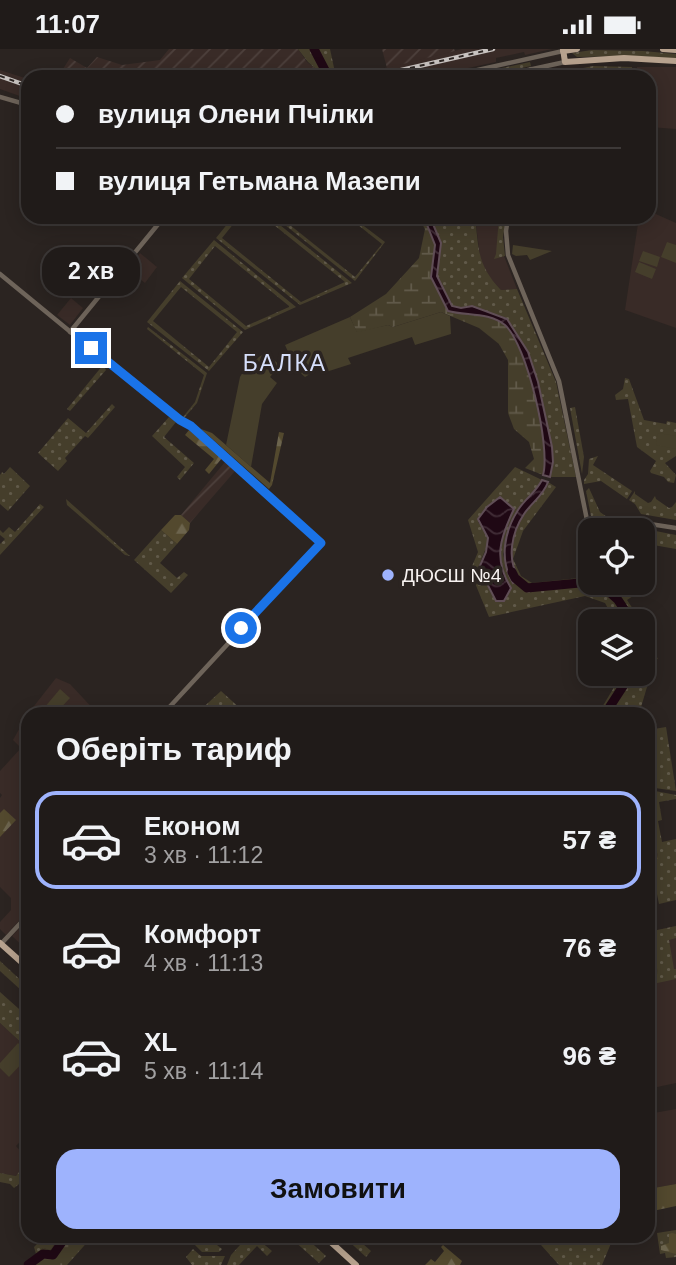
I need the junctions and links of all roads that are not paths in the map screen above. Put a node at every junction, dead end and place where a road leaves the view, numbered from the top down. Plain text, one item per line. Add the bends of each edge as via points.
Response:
1 (577, 49) edge
2 (663, 49) edge
3 (563, 50) edge
4 (676, 50) edge
5 (676, 61) edge
6 (565, 62) junction
7 (531, 69) joint
8 (476, 70) edge
9 (527, 70) edge
10 (0, 97) edge
11 (21, 103) edge
12 (158, 224) edge
13 (507, 224) edge
14 (0, 274) edge
15 (70, 332) junction
16 (587, 518) edge
17 (655, 525) edge
18 (676, 528) edge
19 (169, 707) edge
20 (21, 923) edge
21 (1, 944) edge
22 (21, 962) edge
23 (332, 1243) edge
24 (356, 1265) edge

1 - 3 main road
2 - 4 main road
3 - 6 main road
3 - 8 street
5 - 6 main road
6 - 7 street
7 - 9 street
10 - 11 street
12 - 15 street
13 - 16 street via 508,255 559,381
14 - 15 street
15 - 19 street via 191,426 321,543
17 - 18 street
20 - 21 street
21 - 22 main road
23 - 24 main road

